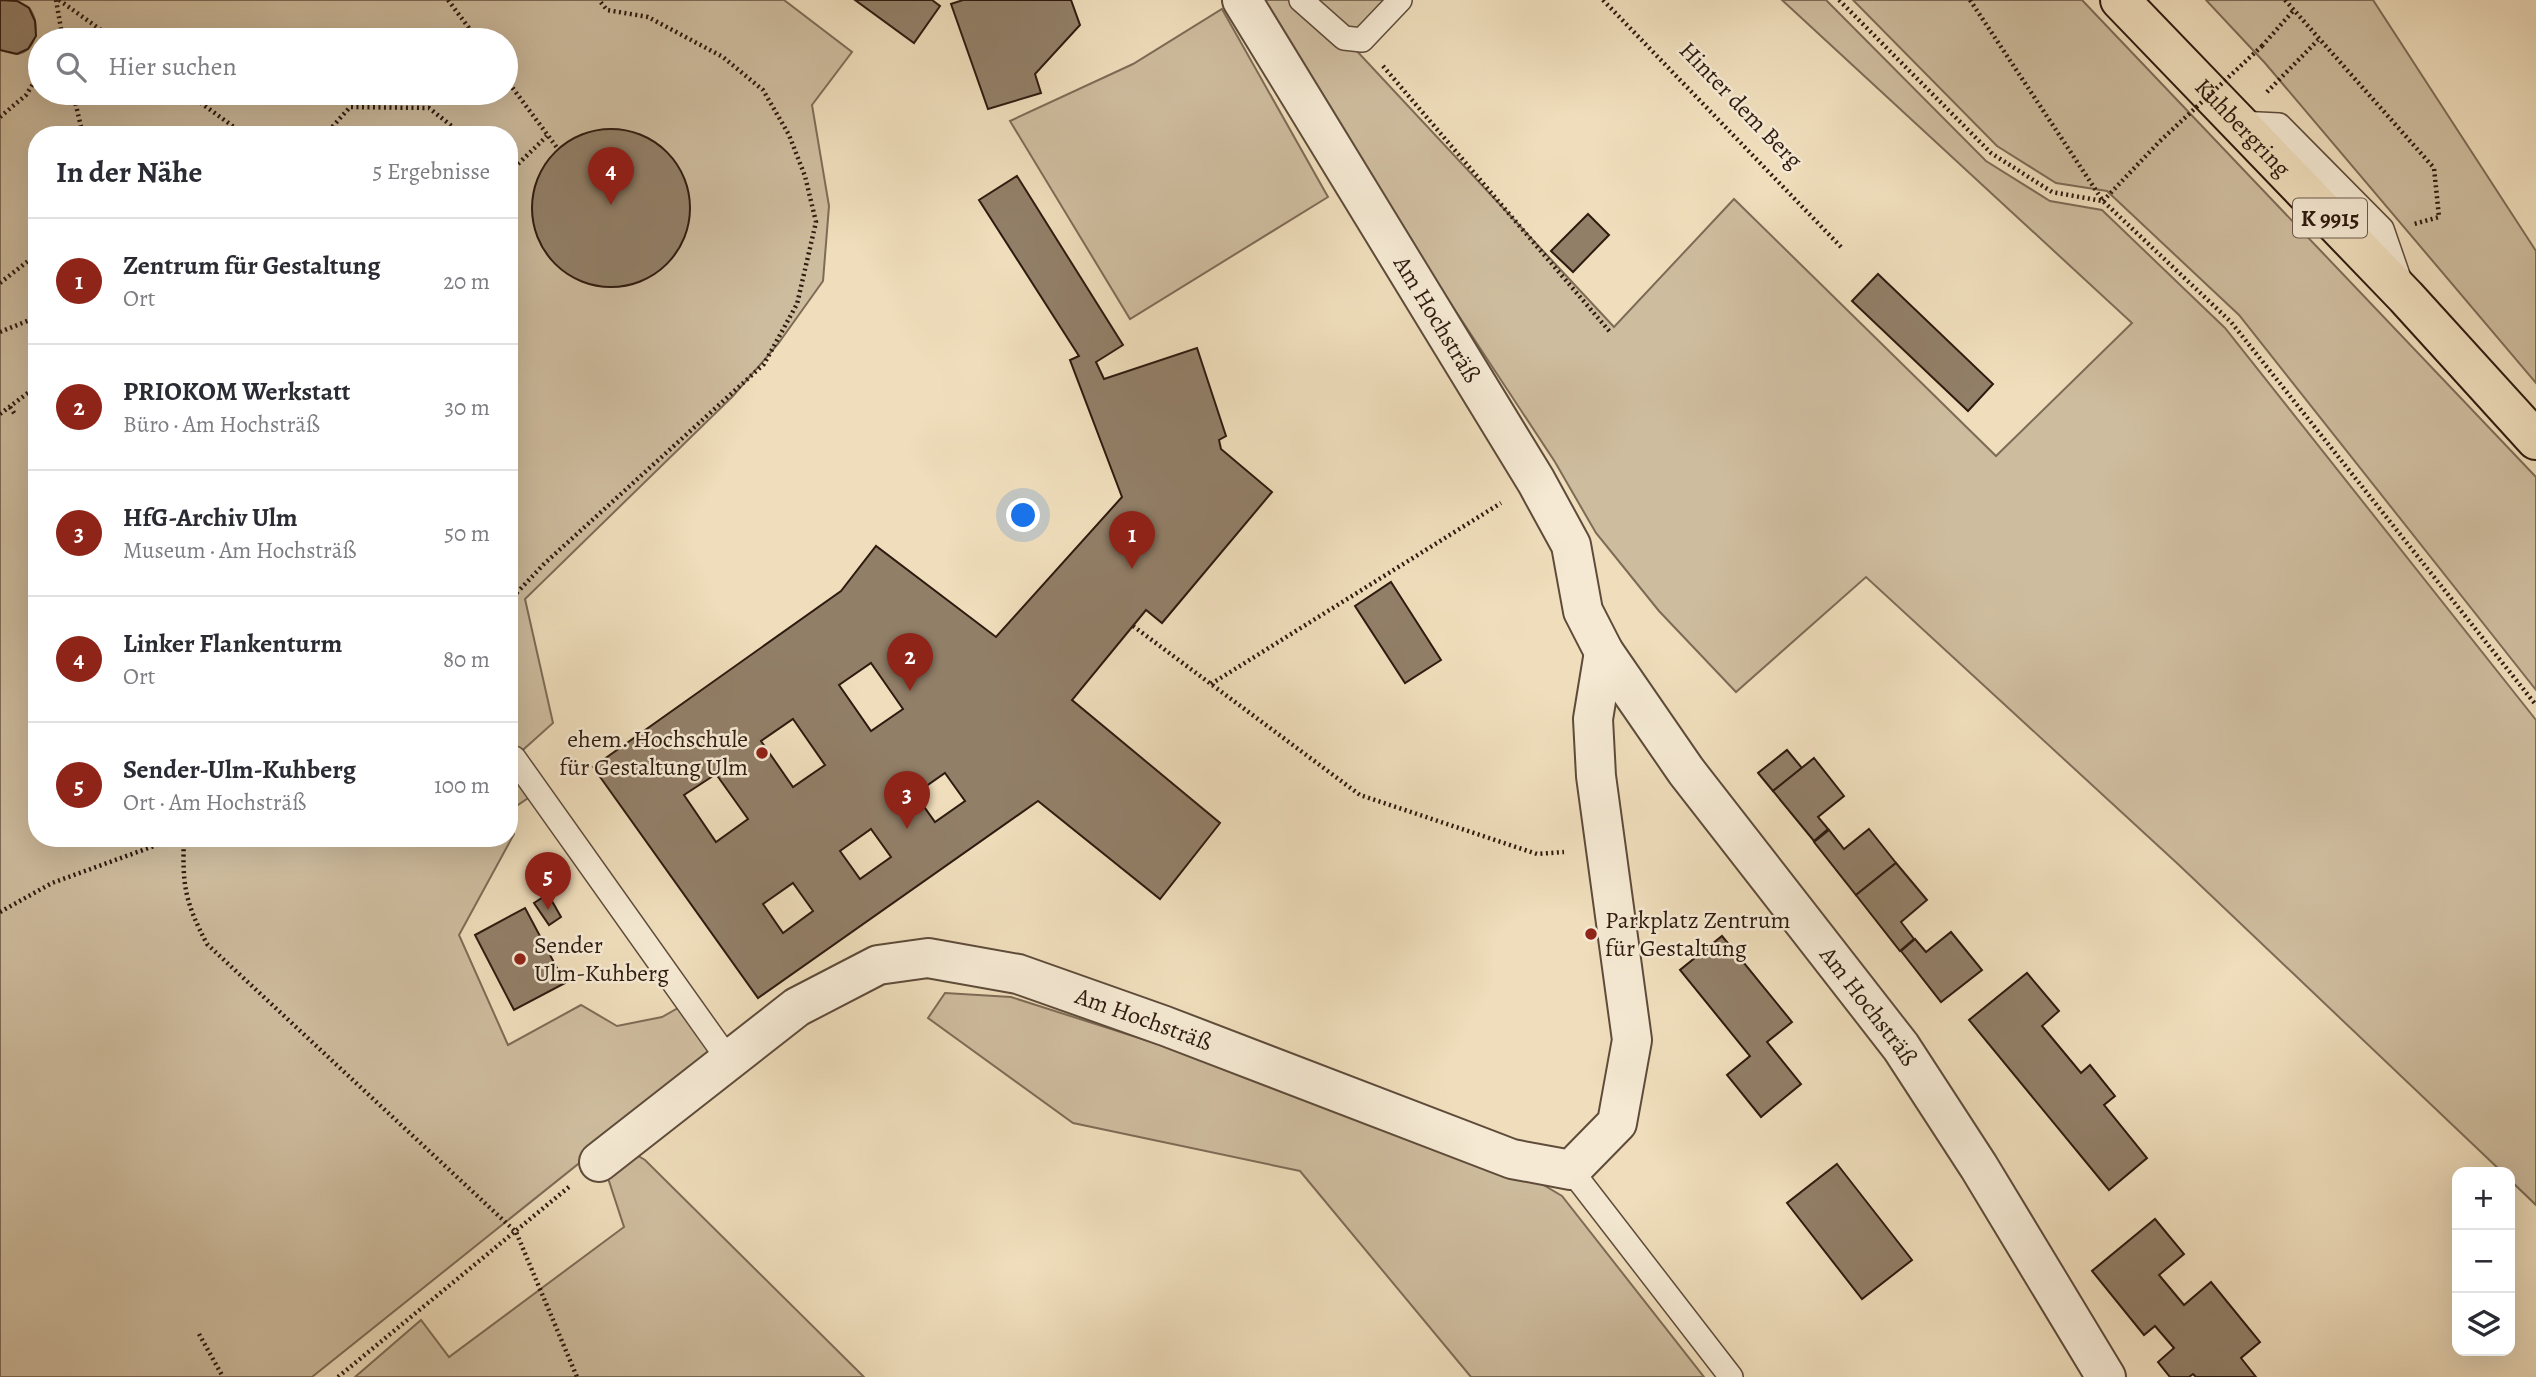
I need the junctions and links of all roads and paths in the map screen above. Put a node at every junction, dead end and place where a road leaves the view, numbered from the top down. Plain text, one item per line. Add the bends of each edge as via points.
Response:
1 (57, 0) edge
2 (448, 0) edge
3 (599, 0) edge
4 (1242, 0) edge
5 (1301, 0) edge
6 (1400, 0) edge
7 (1603, 0) edge
8 (1839, 0) edge
9 (1970, 0) edge
10 (2119, 0) edge
11 (2285, 0) edge
12 (2293, 11) junction
13 (61, 28) edge
14 (98, 28) edge
15 (469, 28) edge
16 (1362, 40) junction
17 (2318, 40) junction
18 (28, 91) edge
19 (518, 96) edge
20 (76, 105) edge
21 (204, 105) edge
22 (2250, 110) junction
23 (0, 117) edge
24 (81, 126) edge
25 (233, 126) edge
26 (333, 126) edge
27 (452, 126) edge
28 (547, 136) junction
29 (558, 149) dead end
30 (518, 164) edge
31 (2104, 201) junction
32 (2405, 227) dead end
33 (1841, 247) dead end
34 (28, 261) edge
35 (0, 283) edge
36 (28, 321) edge
37 (0, 332) edge
38 (1610, 332) dead end
39 (28, 393) edge
40 (10, 407) junction
41 (0, 414) edge
42 (16, 416) dead end
43 (2536, 440) edge
44 (1536, 481) junction
45 (518, 592) edge
46 (1133, 626) dead end
47 (1604, 652) junction
48 (1211, 684) junction
49 (2536, 705) edge
50 (518, 764) edge
51 (151, 847) edge
52 (184, 847) edge
53 (1607, 849) junction
54 (0, 912) edge
55 (728, 1059) junction
56 (599, 1162) joint
57 (1571, 1170) junction
58 (516, 1232) junction
59 (199, 1334) dead end
60 (222, 1377) edge
61 (338, 1377) edge
62 (577, 1377) edge
63 (1731, 1377) edge
64 (2106, 1377) edge

1 - 13 path
1 - 14 path
2 - 15 path
3 - 45 path via 607,10 648,17 723,57 763,90 789,135 816,222 797,304 764,364
4 - 44 street, Am Hochsträß
5 - 16 lane via 1344,38
6 - 16 lane
7 - 33 path, Hinter dem Berg
8 - 31 path via 1992,153 2052,192
9 - 31 path
10 - 22 main road, Kuhbergring / K 9915
11 - 12 path
12 - 17 path
12 - 31 path, bridge
16 - 38 path
17 - 22 path
17 - 32 path via 2434,168 2439,217
18 - 23 path
19 - 28 path
20 - 24 path
21 - 25 path
22 - 43 main road, Kuhbergring / K 9915 via 2406,297
26 - 27 path via 350,107 384,106 429,108
28 - 29 path
28 - 30 path
31 - 49 path via 2231,322
34 - 35 path
36 - 37 path
39 - 40 path
40 - 41 path
40 - 42 path
44 - 47 street, Am Hochsträß via 1571,545 1583,611
44 - 48 path
46 - 48 path
47 - 53 street via 1593,719
47 - 64 street, Am Hochsträß via 1686,771 1901,1047
48 - 53 path via 1360,795 1536,854
50 - 55 lane
51 - 54 path via 52,883
52 - 58 path via 189,910 207,944
53 - 57 street via 1632,1040 1617,1123
55 - 56 street, Am Hochsträß
55 - 57 street, Am Hochsträß via 797,1007 878,965 928,958 1018,974 1513,1159
56 - 58 path
57 - 63 lane
58 - 61 path
58 - 62 path
59 - 60 path

